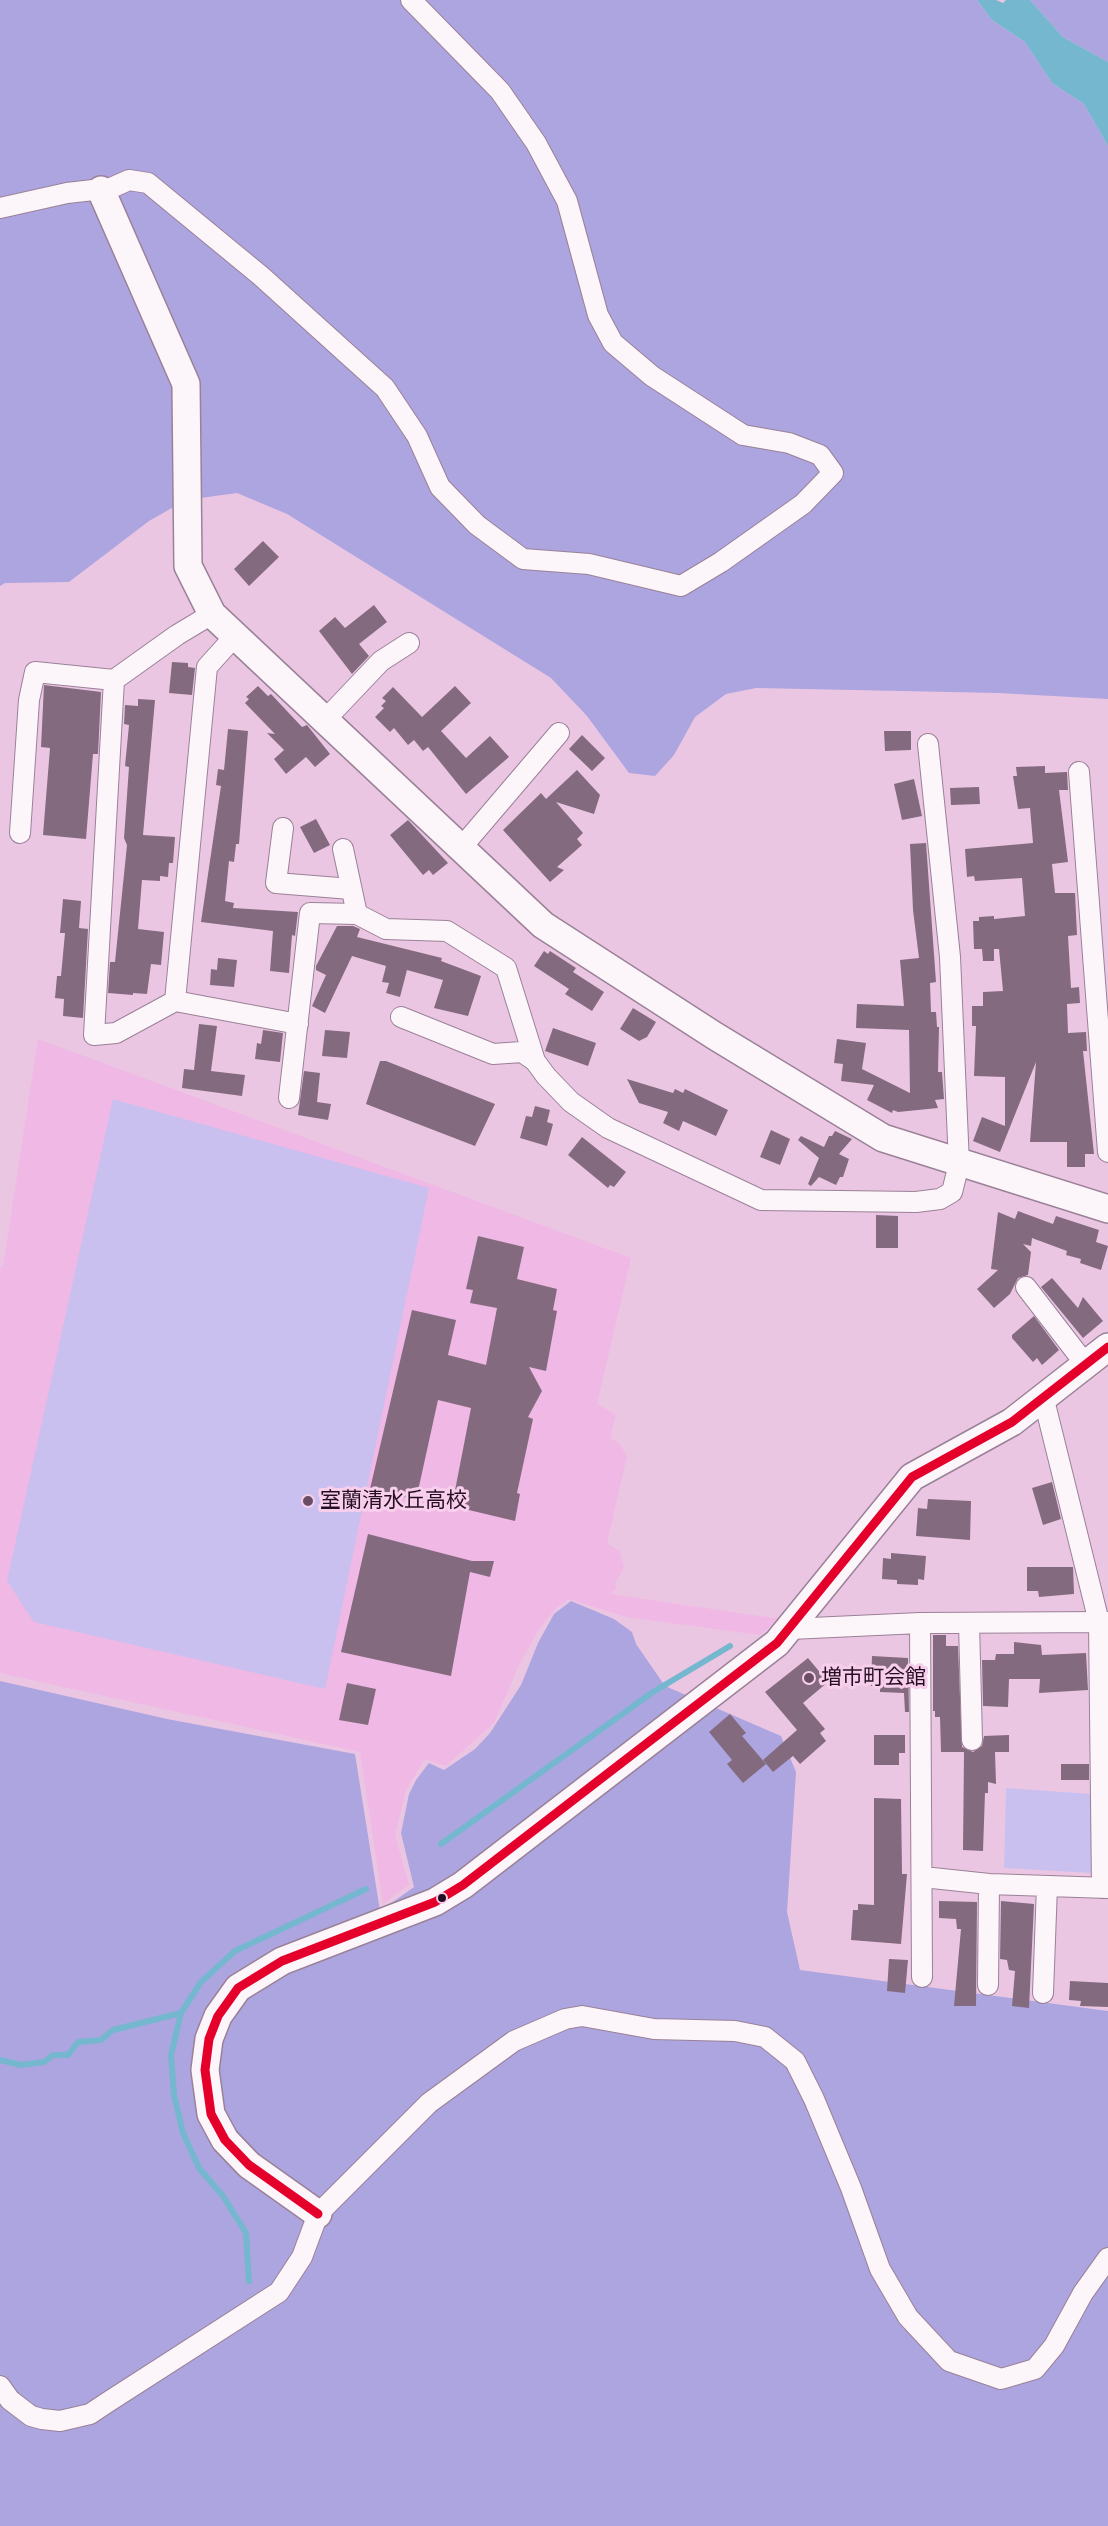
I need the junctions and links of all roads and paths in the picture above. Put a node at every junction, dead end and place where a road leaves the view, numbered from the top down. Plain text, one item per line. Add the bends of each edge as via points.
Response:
1 (411, 0) edge
2 (100, 190) junction
3 (0, 208) edge
4 (212, 614) junction
5 (235, 636) junction
6 (409, 643) dead end
7 (114, 680) junction
8 (325, 720) junction
9 (559, 734) dead end
10 (928, 744) dead end
11 (1079, 772) dead end
12 (283, 828) dead end
13 (20, 833) dead end
14 (461, 848) junction
15 (343, 849) dead end
16 (351, 889) junction
17 (357, 914) junction
18 (175, 1001) junction
19 (400, 1017) dead end
20 (297, 1024) junction
21 (535, 1061) junction
22 (289, 1098) dead end
23 (1108, 1152) edge
24 (959, 1164) junction
25 (1108, 1209) edge
26 (1026, 1287) dead end
27 (1108, 1347) edge
28 (1086, 1365) junction
29 (1044, 1400) junction
30 (1103, 1622) edge
31 (920, 1623) junction
32 (969, 1623) junction
33 (790, 1629) junction
34 (972, 1740) dead end
35 (923, 1877) junction
36 (989, 1884) junction
37 (1047, 1886) junction
38 (1105, 1888) edge
39 (922, 1977) dead end
40 (988, 1985) dead end
41 (1043, 1993) dead end
42 (318, 2214) junction
43 (1108, 2258) edge
44 (0, 2386) edge

1 - 2 street via 500,91 536,143 567,201 598,315 613,343 652,376 743,435 820,455 833,474 803,504 721,562 681,586 589,564 523,559 477,525 440,488 417,436 385,388 261,276 148,183 129,180
2 - 3 street
2 - 4 street via 186,384 188,566
4 - 5 street
4 - 7 street
5 - 8 street
5 - 18 street via 207,667
6 - 8 street via 381,661
7 - 13 street via 35,672 29,700
7 - 18 street via 94,1035 116,1033
8 - 14 street
9 - 14 street
10 - 24 street via 950,957
11 - 23 street
12 - 16 street via 276,883
14 - 24 street via 543,926 715,1036 883,1138
15 - 16 street
16 - 17 street
17 - 20 street via 310,913
17 - 21 street via 386,929 447,931 506,968
18 - 20 street
19 - 21 street via 493,1054 522,1052
20 - 22 street
21 - 24 street via 571,1102 608,1128 760,1200 940,1199 952,1192
24 - 25 street
26 - 28 street
27 - 28 street
28 - 29 street
29 - 30 street
29 - 33 street via 912,1477
30 - 32 street
30 - 38 street
31 - 32 street
31 - 33 street
31 - 35 street
32 - 34 street
33 - 42 street via 777,1643 463,1885 435,1902 282,1961 238,1989 218,2016 209,2039 205,2070 211,2114 225,2140 249,2165
35 - 36 street
35 - 39 street
36 - 37 street
36 - 40 street
37 - 38 street
37 - 41 street
42 - 43 street via 429,2103 514,2041 565,2019 582,2016 654,2029 735,2031 765,2037 795,2061 851,2188 880,2269 908,2317 949,2361 1001,2379 1035,2369 1054,2346 1083,2293
42 - 44 street via 302,2257 279,2292 90,2414 60,2421 31,2416 10,2400

